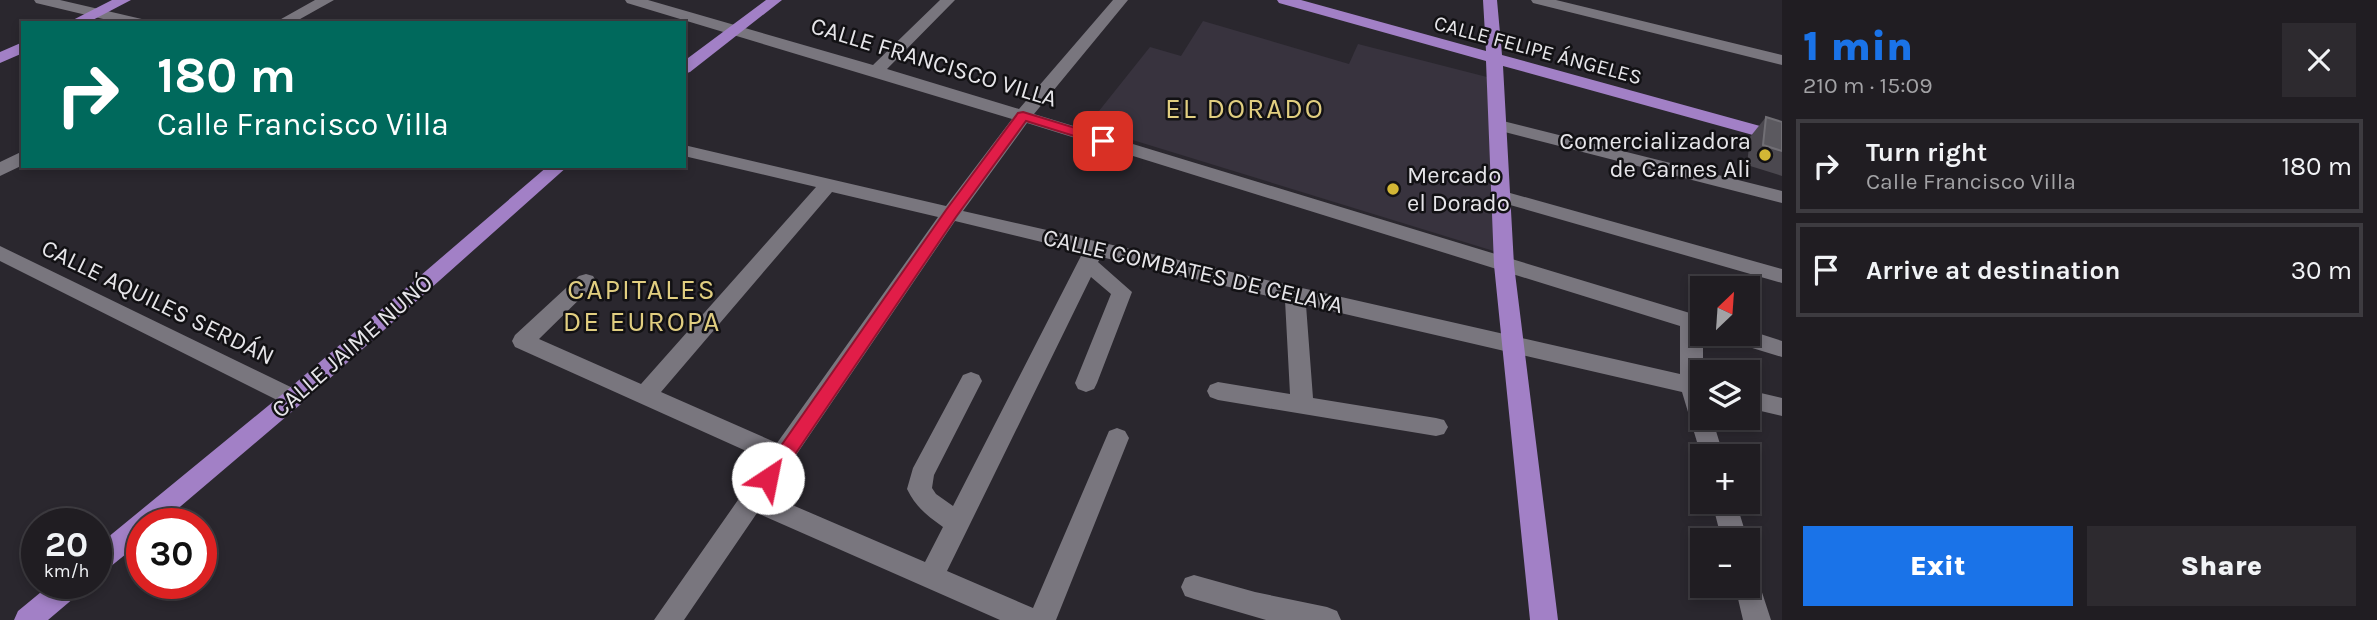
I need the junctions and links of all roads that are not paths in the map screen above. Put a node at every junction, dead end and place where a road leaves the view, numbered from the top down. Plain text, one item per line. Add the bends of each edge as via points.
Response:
1 (40, 0) edge
2 (124, 0) edge
3 (327, 0) edge
4 (632, 0) edge
5 (775, 0) edge
6 (948, 0) edge
7 (1121, 0) edge
8 (1284, 0) edge
9 (1490, 0) edge
10 (1538, 0) edge
11 (96, 13) junction
12 (78, 21) edge
13 (132, 21) edge
14 (285, 21) edge
15 (738, 30) junction
16 (21, 48) edge
17 (0, 58) edge
18 (1494, 60) junction
19 (1782, 60) edge
20 (686, 68) edge
21 (876, 71) junction
22 (1023, 116) junction
23 (1499, 125) junction
24 (1782, 138) edge
25 (686, 150) edge
26 (21, 159) edge
27 (557, 168) edge
28 (0, 170) edge
29 (828, 185) junction
30 (1503, 197) junction
31 (1782, 197) edge
32 (951, 213) junction
33 (0, 254) edge
34 (1091, 256) junction
35 (1504, 265) junction
36 (1782, 276) edge
37 (586, 281) dead end
38 (1295, 295) junction
39 (1690, 321) edge
40 (1760, 342) edge
41 (1511, 344) junction
42 (1782, 349) edge
43 (971, 381) dead end
44 (1086, 383) dead end
45 (1690, 385) edge
46 (1218, 391) dead end
47 (643, 396) junction
48 (293, 398) junction
49 (1760, 402) edge
50 (1302, 404) junction
51 (1782, 407) edge
52 (1436, 427) dead end
53 (1117, 438) dead end
54 (782, 457) junction
55 (754, 500) junction
56 (162, 508) edge
57 (957, 523) junction
58 (126, 538) edge
59 (112, 550) edge
60 (931, 577) junction
61 (1194, 587) dead end
62 (1751, 598) edge
63 (53, 599) edge
64 (1255, 613) edge
65 (28, 620) edge
66 (668, 620) edge
67 (1030, 620) edge
68 (1042, 620) edge
69 (1327, 620) edge
70 (1544, 620) edge
71 (1757, 620) edge

1 - 11 street
2 - 11 main road
3 - 14 street
4 - 15 street, CALLE FRANCISCO VILLA
5 - 15 main road
6 - 21 street
7 - 22 street
8 - 18 main road, CALLE FELIPE ÁNGELES
9 - 18 main road
10 - 19 street
11 - 12 main road
11 - 13 street
15 - 20 main road
15 - 21 street, CALLE FRANCISCO VILLA
16 - 17 main road
18 - 23 main road
18 - 24 main road, CALLE FELIPE ÁNGELES
21 - 22 street, CALLE FRANCISCO VILLA
22 - 32 street
22 - 35 street, CALLE FRANCISCO VILLA
23 - 30 main road
23 - 31 street
25 - 29 street, CALLE COMBATES DE CELAYA
26 - 28 street
27 - 48 main road, CALLE JAIME NUNÓ
29 - 32 street, CALLE COMBATES DE CELAYA
29 - 47 street
30 - 35 main road
30 - 36 street
32 - 34 street, CALLE COMBATES DE CELAYA
32 - 54 street
33 - 48 street, CALLE AQUILES SERDÁN
34 - 38 street, CALLE COMBATES DE CELAYA
34 - 44 street via 1122,292
34 - 57 street
35 - 39 street, CALLE FRANCISCO VILLA
35 - 41 main road
37 - 47 street via 523,341
38 - 41 street, CALLE COMBATES DE CELAYA
38 - 50 street
40 - 42 street
41 - 45 street, CALLE COMBATES DE CELAYA
41 - 70 main road
43 - 57 street via 919,489 927,502
46 - 50 street
47 - 54 street
48 - 56 main road, CALLE JAIME NUNÓ
49 - 51 street
50 - 52 street
53 - 68 street
54 - 55 street
55 - 60 street
55 - 66 street
57 - 60 street
58 - 59 main road, CALLE JAIME NUNÓ
60 - 67 street
61 - 64 street
62 - 71 street
63 - 65 main road
64 - 69 street

